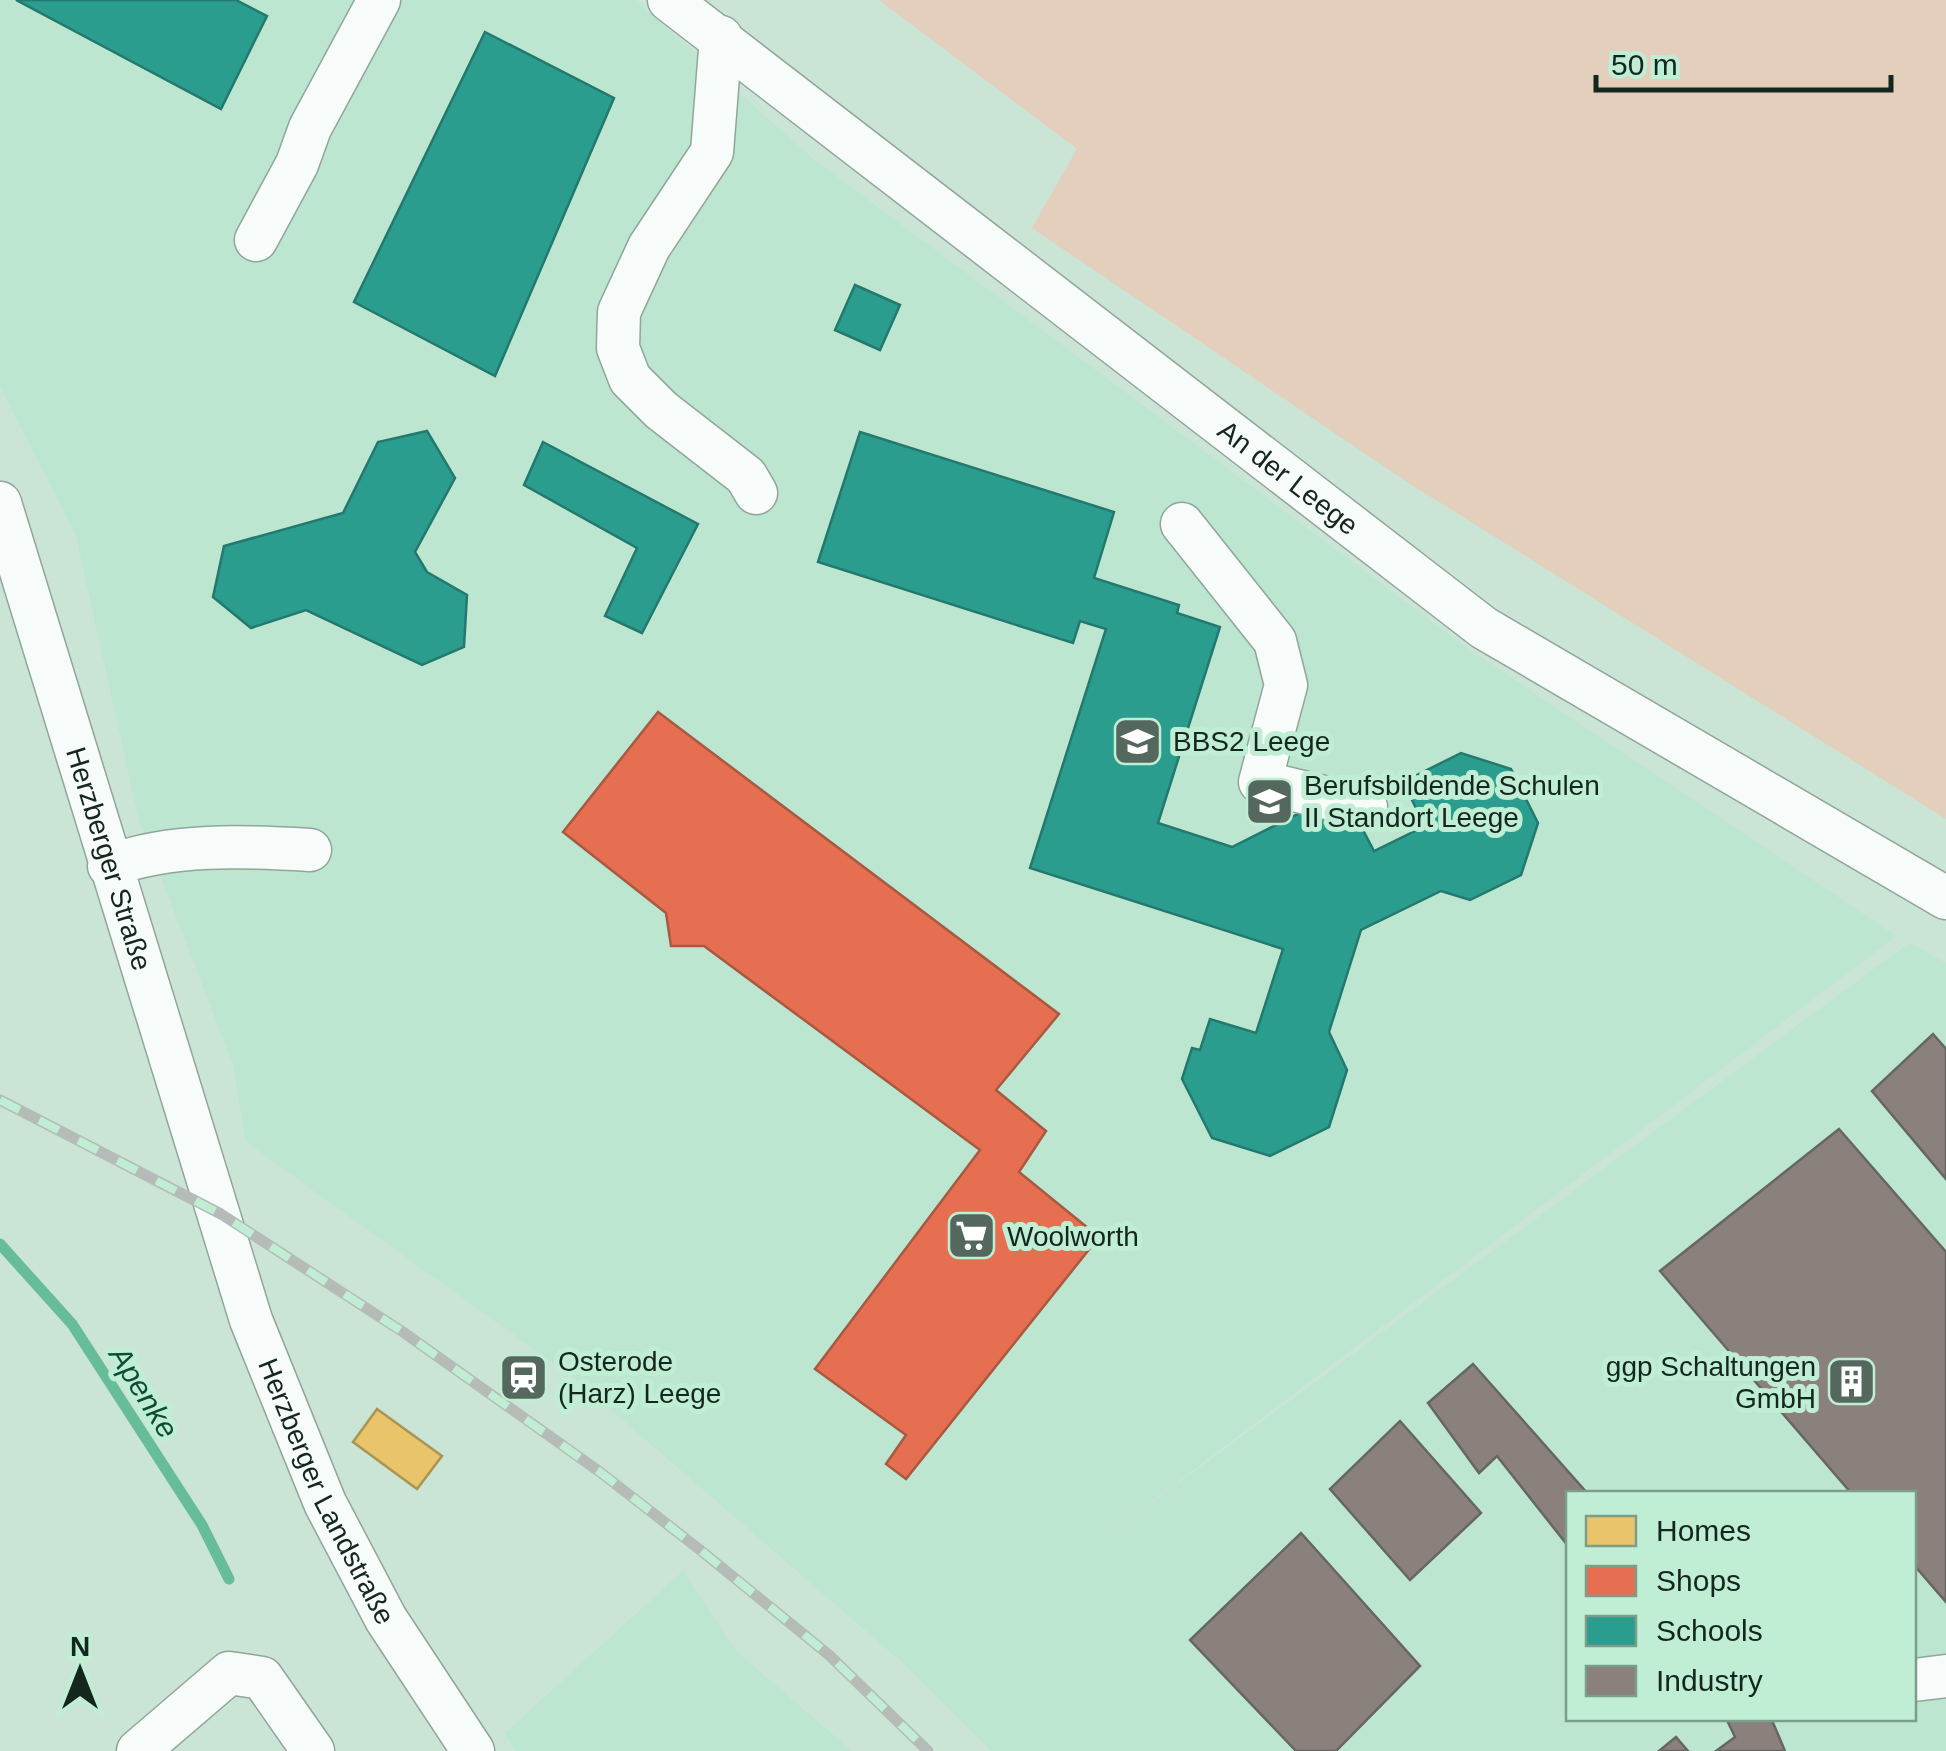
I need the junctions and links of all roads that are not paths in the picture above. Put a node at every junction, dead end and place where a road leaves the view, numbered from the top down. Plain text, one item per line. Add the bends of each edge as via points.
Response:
1 (379, 0) edge
2 (669, 0) edge
3 (721, 38) junction
4 (256, 240) dead end
5 (756, 493) dead end
6 (0, 502) edge
7 (1182, 524) dead end
8 (1366, 807) dead end
9 (310, 850) dead end
10 (109, 866) junction
11 (1946, 898) edge
12 (220, 1214) joint
13 (1946, 1676) edge
14 (1916, 1680) edge
15 (138, 1751) edge
16 (313, 1751) edge
17 (473, 1751) edge

1 - 4 street
2 - 3 street, An der Leege
3 - 5 street via 712,152 649,248 619,312 618,348 630,379 746,476
3 - 11 street, An der Leege via 1484,628
6 - 10 street, Herzberger Straße
7 - 8 street via 1274,640 1286,685 1260,782
9 - 10 street via 160,852
10 - 12 street, Herzberger Straße
12 - 17 street, Herzberger Landstraße via 250,1320 325,1504 386,1618
13 - 14 street
15 - 16 street via 229,1673 262,1678

